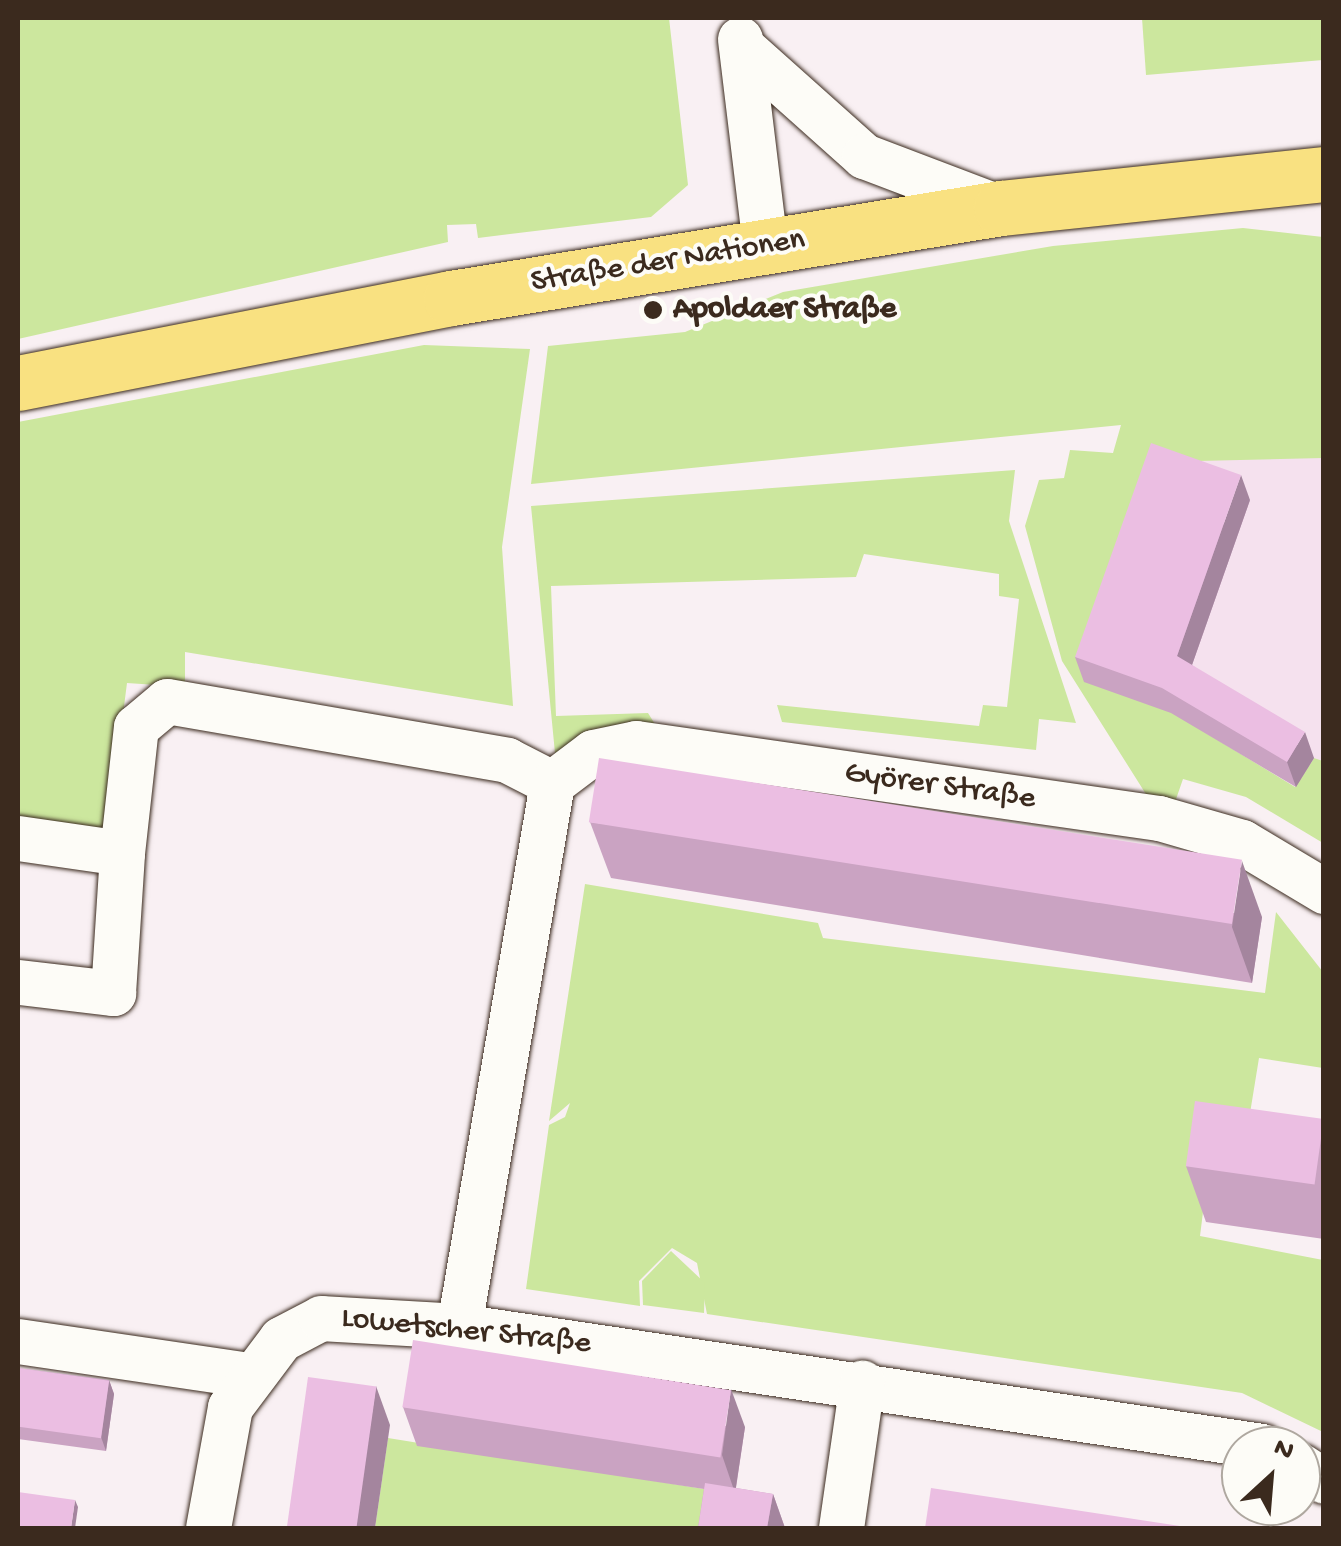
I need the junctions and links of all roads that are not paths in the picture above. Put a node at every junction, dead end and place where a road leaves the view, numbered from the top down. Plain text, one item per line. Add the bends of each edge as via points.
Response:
1 (739, 32) edge
2 (1324, 174) edge
3 (1001, 208) junction
4 (765, 247) junction
5 (18, 382) edge
6 (552, 783) junction
7 (18, 838) edge
8 (122, 853) junction
9 (1324, 891) edge
10 (20, 982) edge
11 (459, 1326) junction
12 (18, 1341) edge
13 (248, 1375) junction
14 (862, 1383) junction
15 (1221, 1440) edge
16 (208, 1528) edge
17 (841, 1528) edge

1 - 3 street via 864,156
1 - 4 street
2 - 3 main road, Straße der Nationen
3 - 4 main road, Straße der Nationen
4 - 5 main road, Straße der Nationen
6 - 8 street via 507,760 167,701 136,728
6 - 9 street, Györer Straße via 593,752 636,743 1159,818 1242,842
6 - 11 street
7 - 8 street
8 - 10 street via 113,993
11 - 13 street, Lowetscher Straße via 321,1318 280,1339
11 - 14 street, Lowetscher Straße
12 - 13 street
13 - 16 street, Lowetscher Straße via 230,1407
14 - 15 street, Lowetscher Straße
14 - 17 street

